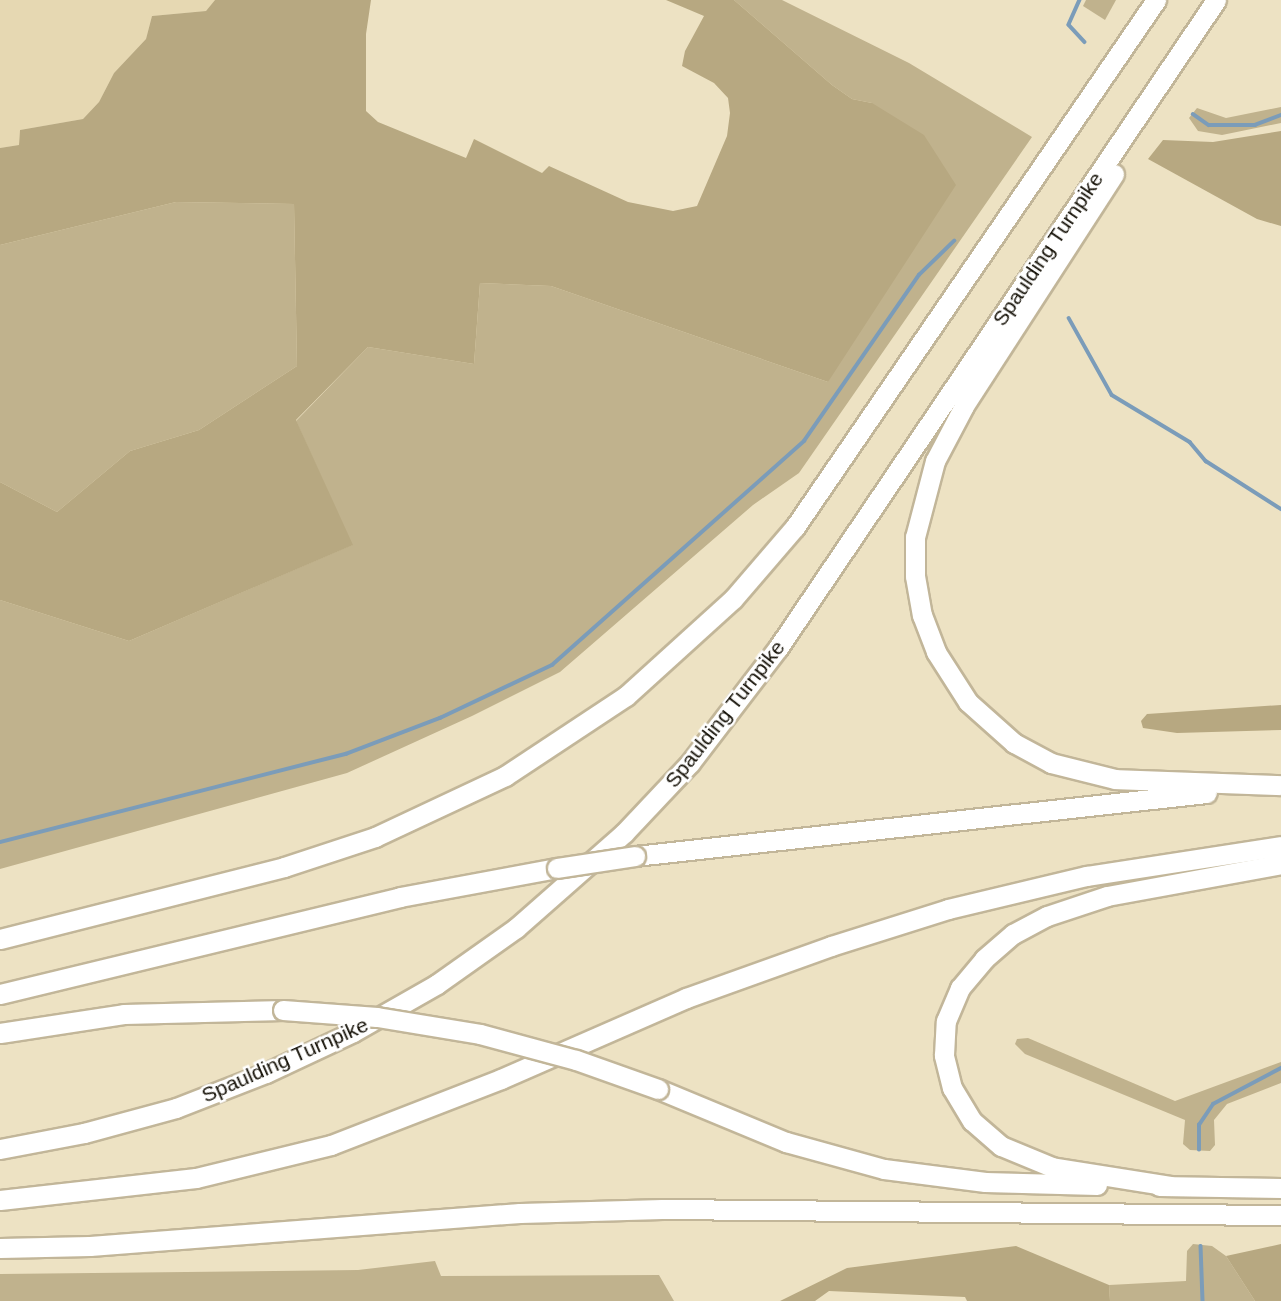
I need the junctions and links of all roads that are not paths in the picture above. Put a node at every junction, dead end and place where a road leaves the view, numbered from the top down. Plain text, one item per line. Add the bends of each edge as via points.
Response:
1 (1156, 0) edge
2 (1213, 5) edge
3 (1280, 785) edge
4 (1281, 846) edge
5 (1281, 864) edge
6 (0, 939) edge
7 (0, 994) edge
8 (0, 1033) edge
9 (0, 1149) edge
10 (1170, 1186) junction
11 (1281, 1188) edge
12 (0, 1200) edge
13 (1281, 1215) edge
14 (0, 1248) edge

1 - 6 highway via 795,527 733,599 635,688 505,776 375,837 284,867
2 - 3 highway via 1127,154 948,435 922,498 915,576 928,634 956,686 998,731 1032,754 1070,770 1115,779
2 - 9 highway, Spaulding Turnpike via 757,677 690,763 615,842 510,933 437,984 354,1032 176,1108
3 - 7 highway, bridge via 557,868 400,897
4 - 12 highway via 1087,876 948,909 686,998 501,1079 331,1144 196,1178
5 - 10 highway via 1107,896 1047,916 1013,934 971,972 946,1021 944,1055 952,1088 972,1121 1001,1146 1052,1167
8 - 10 highway, bridge via 124,1014 283,1010 377,1017 480,1034 659,1089 786,1142 884,1169 985,1182
10 - 11 highway
13 - 14 highway via 662,1209 473,1216 90,1246

